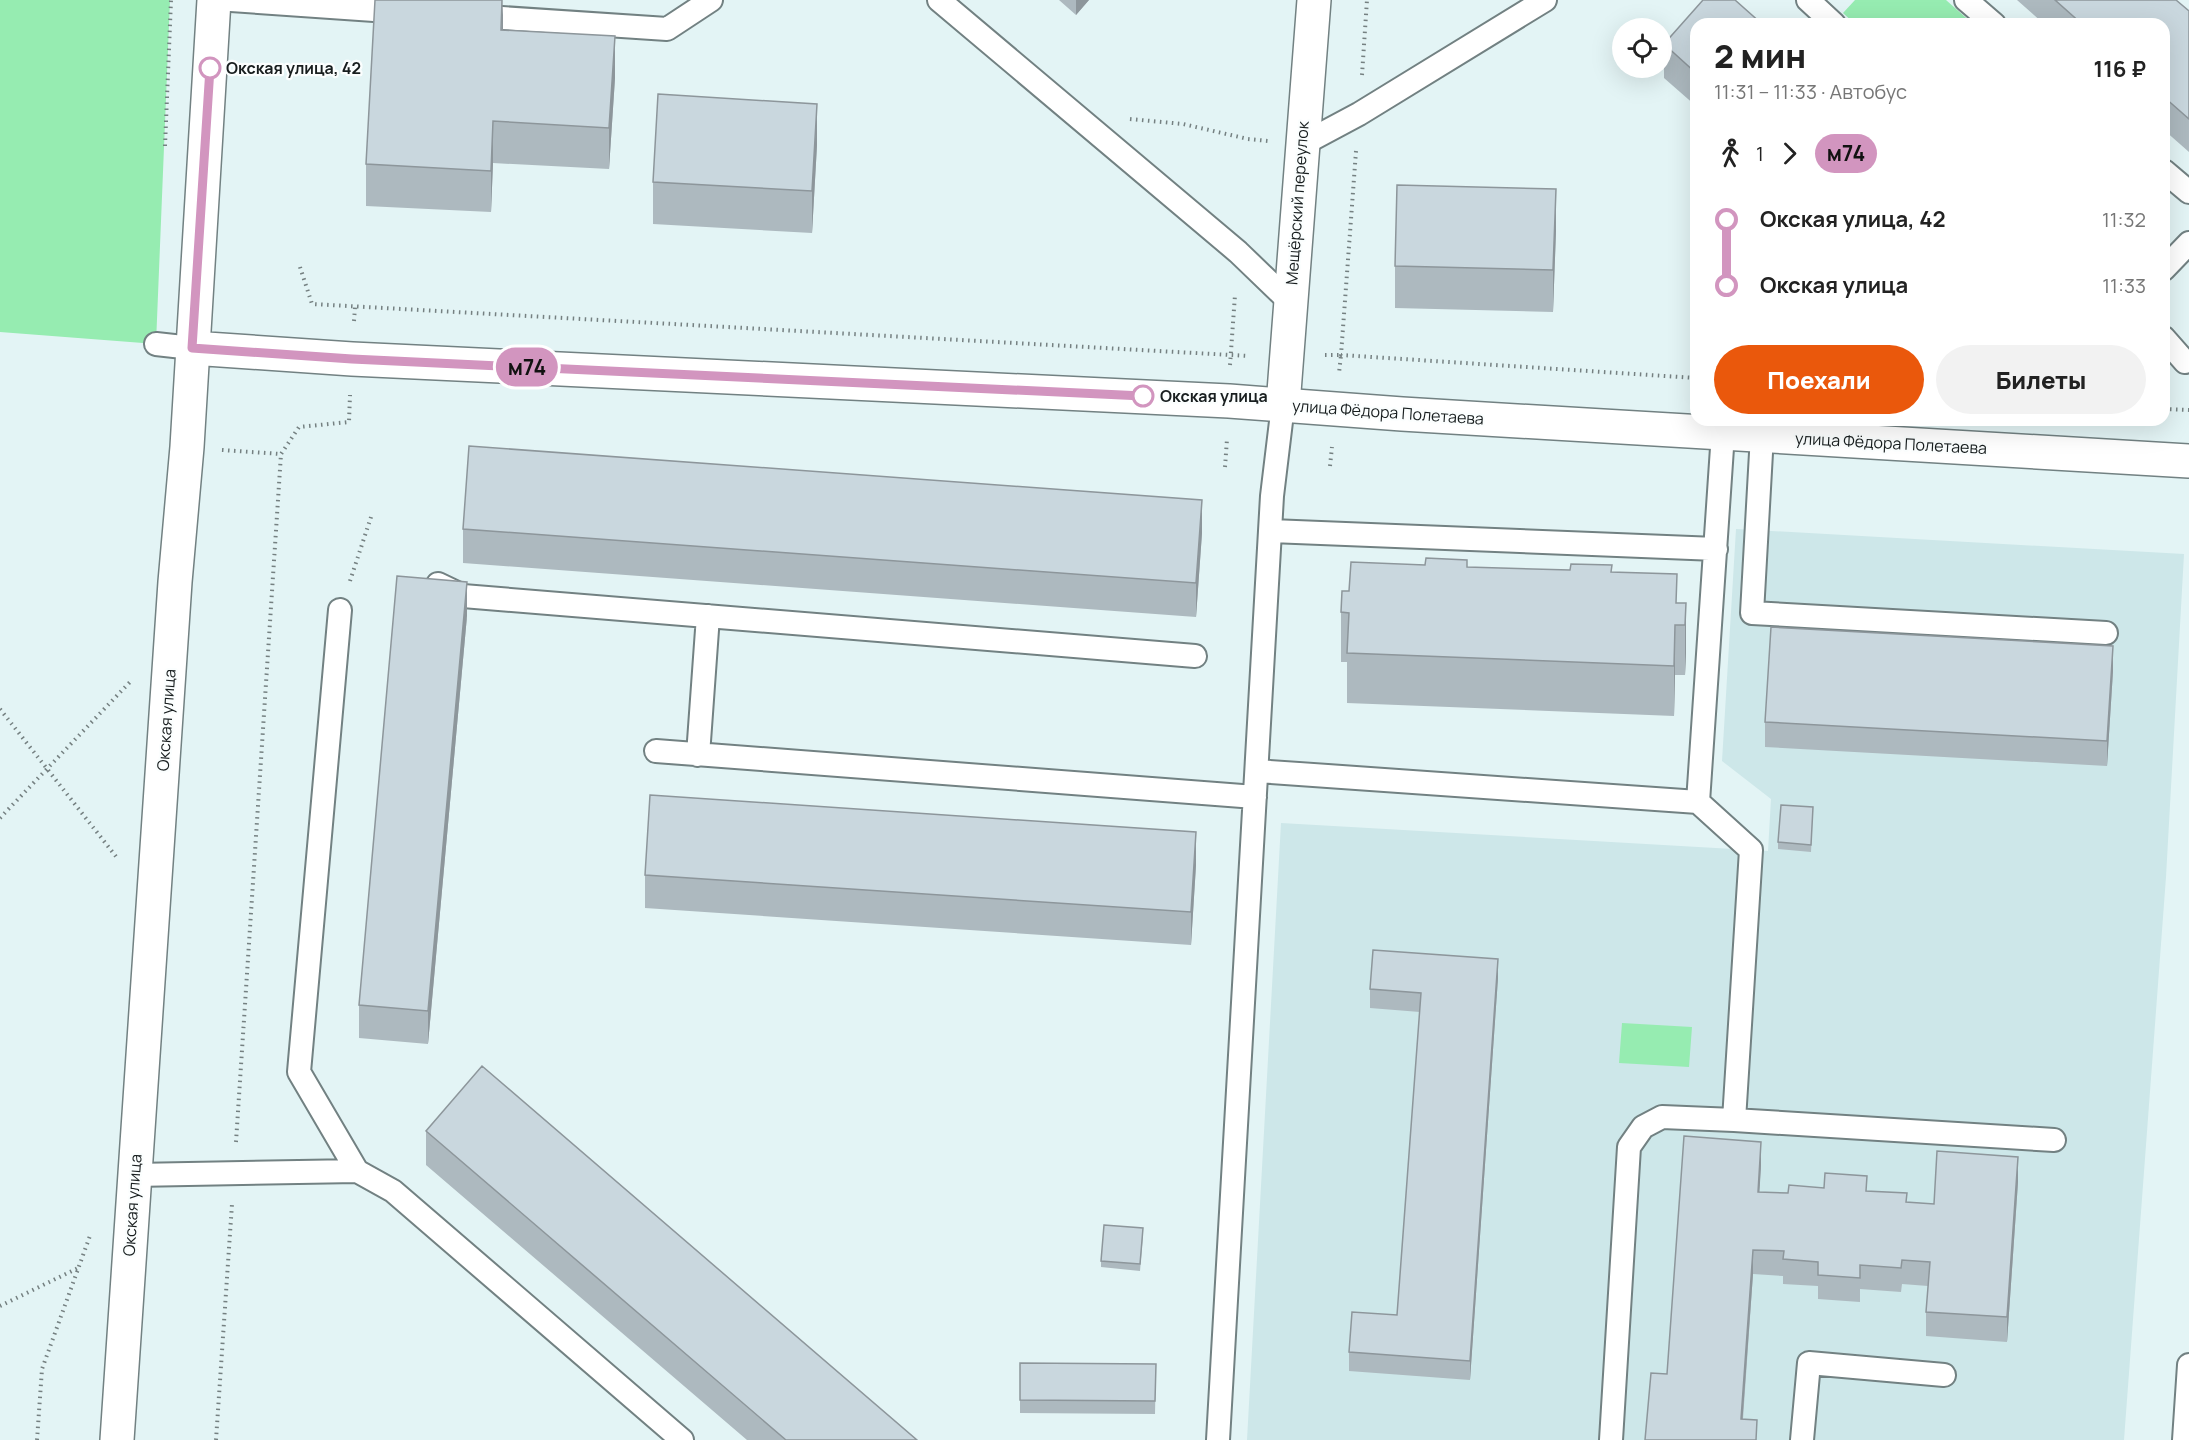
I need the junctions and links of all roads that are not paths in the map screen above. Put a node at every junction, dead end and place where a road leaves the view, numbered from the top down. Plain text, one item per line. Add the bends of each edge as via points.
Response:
1 (214, 0) edge
2 (231, 0) edge
3 (711, 0) edge
4 (939, 0) edge
5 (1314, 0) edge
6 (1808, 0) edge
7 (1966, 0) edge
8 (1536, 2) edge
9 (421, 13) edge
10 (456, 15) edge
11 (1828, 18) edge
12 (1987, 18) edge
13 (1301, 145) junction
14 (2170, 176) edge
15 (2189, 192) edge
16 (2189, 243) edge
17 (2170, 263) edge
18 (1290, 302) junction
19 (156, 344) dead end
20 (2170, 345) edge
21 (192, 348) junction
22 (2185, 362) dead end
23 (1283, 405) junction
24 (1723, 433) junction
25 (1762, 435) junction
26 (2189, 461) edge
27 (1271, 531) junction
28 (1716, 549) junction
29 (431, 581) edge
30 (340, 610) road end
31 (708, 616) junction
32 (2106, 633) dead end
33 (1195, 656) dead end
34 (656, 752) dead end
35 (698, 755) junction
36 (1257, 771) junction
37 (1255, 796) junction
38 (1698, 802) junction
39 (1734, 1119) junction
40 (2054, 1140) dead end
41 (357, 1172) junction
42 (134, 1175) junction
43 (2189, 1365) edge
44 (1944, 1375) dead end
45 (2188, 1410) edge
46 (673, 1437) edge
47 (117, 1440) edge
48 (1218, 1440) edge
49 (1611, 1440) edge
50 (1803, 1440) edge
51 (2184, 1440) edge

1 - 21 main road, Окская улица
2 - 9 lane
3 - 10 lane via 667,29
4 - 18 lane via 1238,252
5 - 13 main road, Мещёрский переулок
6 - 11 lane
7 - 12 lane
8 - 13 lane via 1359,114
13 - 18 main road, Мещёрский переулок
14 - 15 lane
16 - 17 lane
18 - 23 main road, Мещёрский переулок
19 - 21 lane
20 - 22 lane
21 - 23 main road, улица Фёдора Полетаева
21 - 42 main road, Окская улица
23 - 24 main road, улица Фёдора Полетаева
23 - 27 lane
24 - 25 main road, улица Фёдора Полетаева
24 - 28 lane
25 - 26 main road, улица Фёдора Полетаева
25 - 32 lane via 1752,613
27 - 28 lane
27 - 36 lane
28 - 38 lane
29 - 31 lane via 462,596
30 - 41 lane via 299,1072
31 - 33 lane
31 - 35 lane
34 - 35 lane
35 - 37 lane
36 - 37 lane
36 - 38 lane
37 - 48 lane
38 - 39 lane via 1751,850
39 - 40 lane
39 - 49 lane via 1662,1117 1643,1127 1629,1147
41 - 42 lane
41 - 46 lane via 393,1191
42 - 47 main road, Окская улица
43 - 45 lane
44 - 50 lane via 1809,1364
45 - 51 lane

